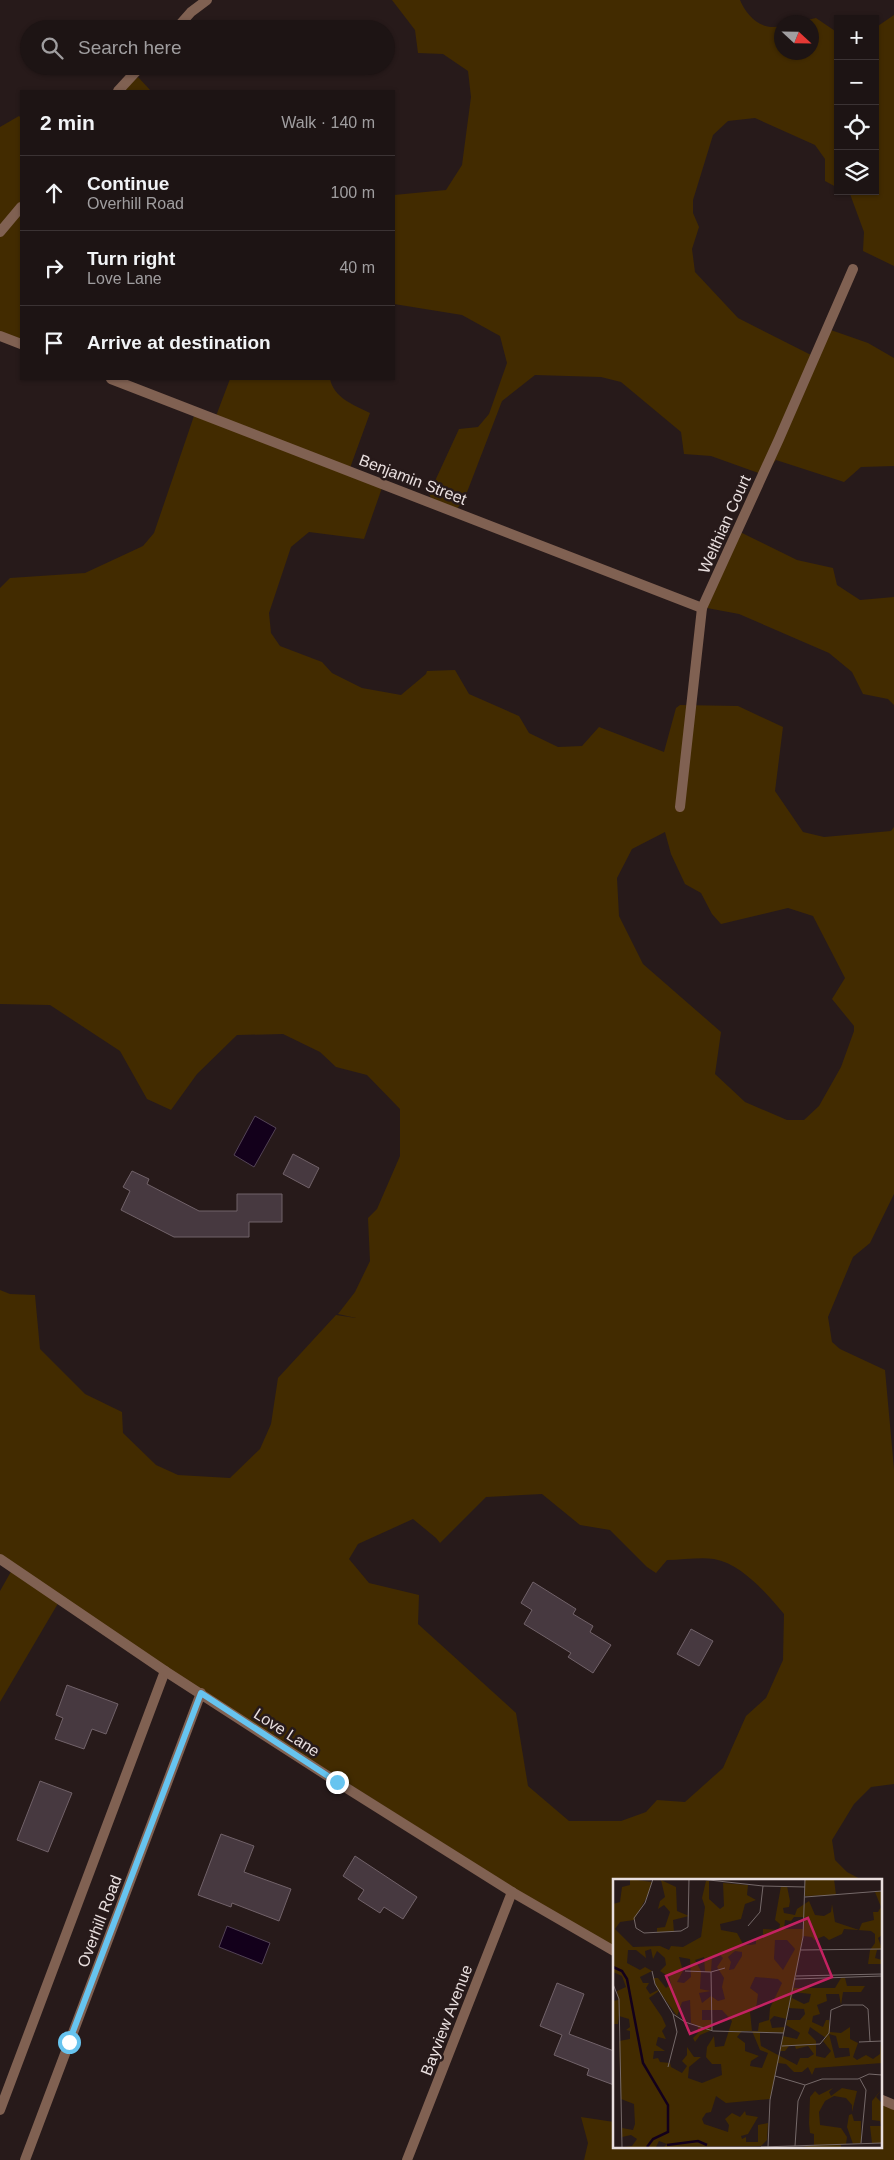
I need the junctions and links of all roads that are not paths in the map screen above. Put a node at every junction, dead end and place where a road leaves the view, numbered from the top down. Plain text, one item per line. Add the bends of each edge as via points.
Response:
1 (204, 1) edge
2 (185, 20) edge
3 (133, 75) edge
4 (119, 90) edge
5 (20, 208) edge
6 (0, 232) edge
7 (853, 269) dead end
8 (0, 336) edge
9 (20, 344) edge
10 (114, 380) edge
11 (702, 608) junction
12 (680, 807) dead end
13 (0, 1559) edge
14 (165, 1671) junction
15 (201, 1693) junction
16 (512, 1892) junction
17 (613, 1950) edge
18 (882, 2100) edge
19 (894, 2105) edge
20 (0, 2110) edge
21 (25, 2160) edge
22 (407, 2160) edge

1 - 2 street
3 - 4 street
5 - 6 street
7 - 11 street, Welthian Court
8 - 9 street
10 - 11 street, Benjamin Street
11 - 12 street, Welthian Court
13 - 14 street, Love Lane
14 - 15 street, Love Lane
14 - 20 street, Overhill Road
15 - 16 street, Love Lane
15 - 21 street, Overhill Road
16 - 17 street, Love Lane
16 - 22 street, Bayview Avenue
18 - 19 street

